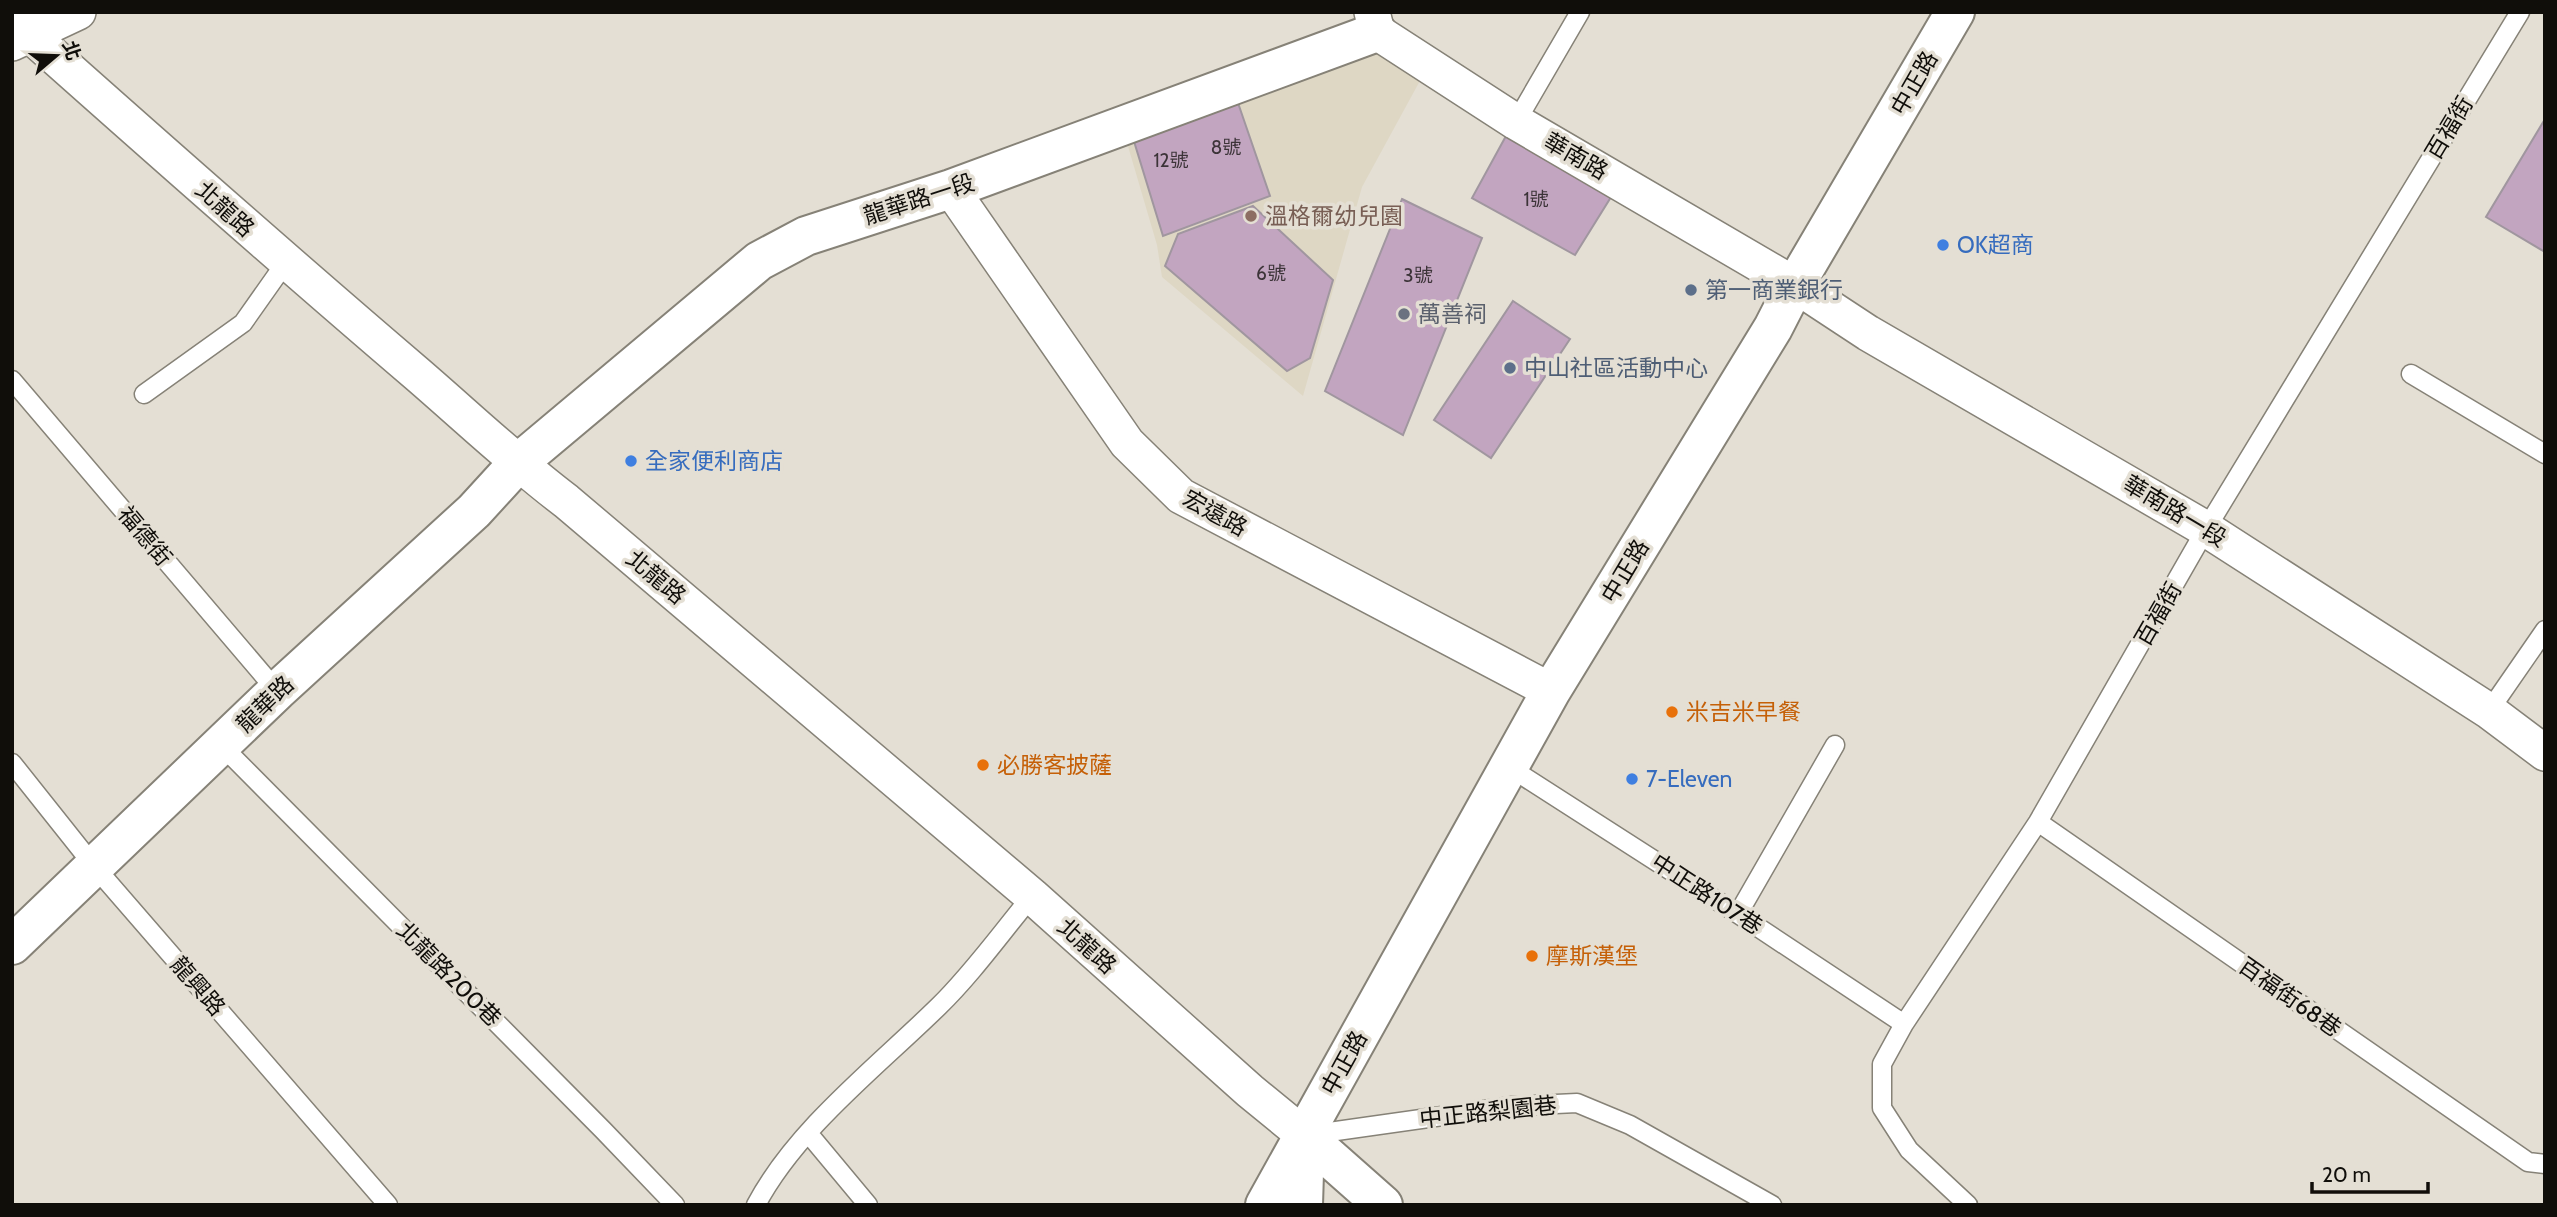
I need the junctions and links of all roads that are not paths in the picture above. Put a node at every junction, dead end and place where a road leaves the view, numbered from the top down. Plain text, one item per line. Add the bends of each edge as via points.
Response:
1 (78, 12) edge
2 (1580, 12) edge
3 (1955, 12) edge
4 (2520, 12) edge
5 (1375, 22) edge
6 (18, 30) edge
7 (1517, 122) junction
8 (951, 189) junction
9 (286, 262) junction
10 (1795, 285) junction
11 (2412, 373) dead end
12 (12, 380) edge
13 (144, 394) dead end
14 (2545, 454) edge
15 (517, 464) junction
16 (2206, 529) junction
17 (2545, 630) edge
18 (277, 691) junction
19 (1551, 691) junction
20 (2489, 711) junction
21 (1835, 745) dead end
22 (222, 746) junction
23 (2545, 752) edge
24 (12, 764) edge
25 (1509, 767) junction
26 (2038, 822) junction
27 (94, 866) junction
28 (1031, 896) junction
29 (1738, 914) junction
30 (12, 945) edge
31 (1904, 1024) junction
32 (808, 1133) junction
33 (1305, 1136) junction
34 (2545, 1164) edge
35 (388, 1205) edge
36 (675, 1205) edge
37 (756, 1205) edge
38 (868, 1205) edge
39 (1265, 1205) edge
40 (1303, 1205) edge
41 (1349, 1205) edge
42 (1383, 1205) edge
43 (1772, 1205) edge
44 (1968, 1205) edge

1 - 6 street
2 - 7 lane
3 - 10 street, 中正路
4 - 16 lane, 百福街
5 - 7 street, 華南路
5 - 8 street, 龍華路一段
6 - 9 street, 北龍路
7 - 10 street, 華南路
8 - 15 street, 龍華路一段 via 806,236 759,261
8 - 19 street, 宏遠路 via 1127,443 1181,496
9 - 13 lane via 243,323
9 - 15 street, 北龍路
10 - 16 street, 華南路一段 via 1868,334
10 - 19 street, 中正路
11 - 14 lane
12 - 18 lane, 福德街
15 - 18 street, 龍華路 via 474,511
15 - 28 street, 北龍路
16 - 20 street, 華南路一段
16 - 26 lane, 百福街
17 - 20 lane
18 - 22 street, 龍華路
19 - 25 street, 中正路
20 - 23 street, 華南路一段
21 - 29 lane
22 - 27 street, 龍華路
22 - 36 lane, 北龍路200巷
24 - 27 lane, 龍興路
25 - 29 lane, 中正路107巷
25 - 33 street, 中正路
26 - 31 lane, 百福街
26 - 34 lane, 百福街68巷 via 2528,1162
27 - 30 street, 龍華路
27 - 35 lane, 龍興路
28 - 32 lane via 943,1003
28 - 33 street, 北龍路
29 - 31 lane, 中正路107巷
31 - 44 lane, 百福街 via 1882,1064 1882,1108 1909,1150
32 - 37 lane
32 - 38 lane
33 - 39 street, 中正路
33 - 40 street, 中正路
33 - 41 street, 北龍路
33 - 42 street, 北龍路
33 - 43 lane, 中正路梨園巷 via 1513,1106 1577,1103 1630,1125

